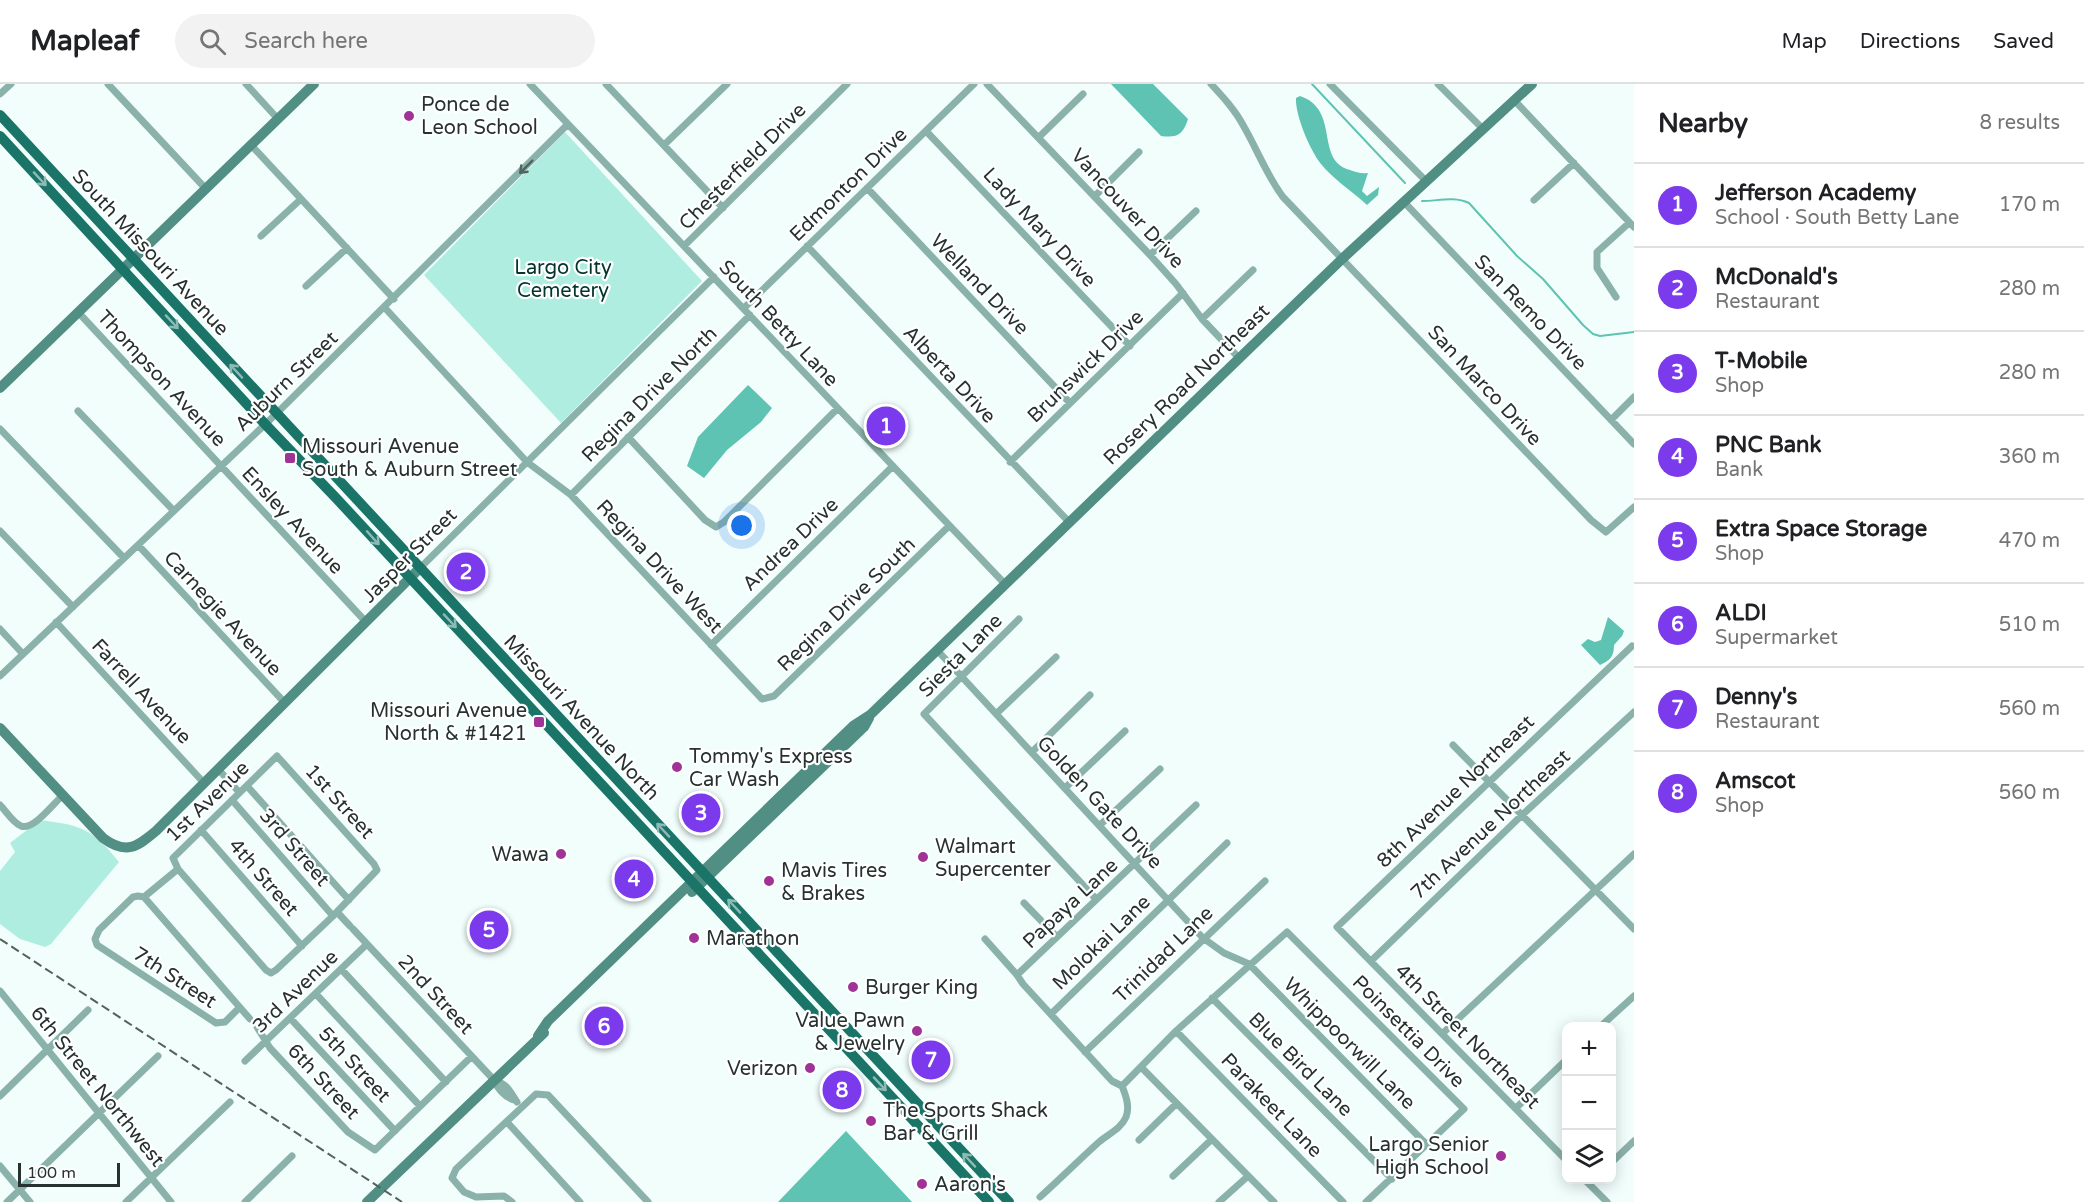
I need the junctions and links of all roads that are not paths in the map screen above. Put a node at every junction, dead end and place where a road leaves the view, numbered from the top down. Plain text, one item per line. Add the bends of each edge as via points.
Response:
1 (11, 84) edge
2 (108, 84) edge
3 (246, 84) edge
4 (314, 84) edge
5 (530, 84) edge
6 (607, 84) edge
7 (727, 84) edge
8 (847, 84) edge
9 (974, 84) edge
10 (987, 84) edge
11 (1211, 84) edge
12 (1330, 84) edge
13 (1438, 84) edge
14 (1532, 84) edge
15 (0, 94) edge
16 (1083, 94) dead end
17 (1514, 100) junction
18 (0, 115) edge
19 (278, 119) junction
20 (567, 125) junction
21 (1483, 129) junction
22 (926, 131) junction
23 (0, 136) edge
24 (1039, 137) junction
25 (251, 145) junction
26 (664, 145) junction
27 (1139, 152) dead end
28 (1574, 163) junction
29 (1425, 181) junction
30 (867, 188) junction
31 (206, 189) junction
32 (1095, 196) junction
33 (301, 199) junction
34 (1534, 200) dead end
35 (1404, 202) junction
36 (723, 208) junction
37 (1196, 211) dead end
38 (1632, 225) edge
39 (261, 236) dead end
40 (684, 246) junction
41 (807, 246) junction
42 (347, 248) junction
43 (1150, 255) junction
44 (133, 259) junction
45 (1342, 259) junction
46 (122, 268) junction
47 (1253, 270) dead end
48 (714, 277) junction
49 (306, 285) dead end
50 (1183, 293) junction
51 (1616, 297) dead end
52 (394, 299) junction
53 (385, 308) junction
54 (744, 308) junction
55 (78, 312) junction
56 (750, 315) junction
57 (1202, 319) junction
58 (1130, 346) junction
59 (1239, 358) junction
60 (0, 388) edge
61 (1634, 397) edge
62 (1070, 403) junction
63 (837, 409) junction
64 (78, 411) dead end
65 (276, 414) junction
66 (1611, 420) junction
67 (265, 424) junction
68 (0, 429) edge
69 (628, 437) junction
70 (1634, 444) edge
71 (527, 462) junction
72 (1010, 462) junction
73 (893, 466) junction
74 (221, 467) junction
75 (571, 495) junction
76 (1634, 507) edge
77 (174, 512) junction
78 (1069, 522) junction
79 (949, 526) junction
80 (0, 531) edge
81 (138, 545) junction
82 (124, 558) junction
83 (420, 568) junction
84 (410, 578) junction
85 (1005, 584) junction
86 (73, 607) junction
87 (1019, 619) dead end
88 (56, 622) junction
89 (366, 622) junction
90 (0, 629) edge
91 (711, 645) junction
92 (1632, 646) dead end
93 (937, 650) junction
94 (23, 654) junction
95 (1056, 657) dead end
96 (0, 676) edge
97 (962, 676) junction
98 (505, 681) junction
99 (1090, 695) dead end
100 (762, 699) joint
101 (285, 703) junction
102 (1634, 712) edge
103 (997, 713) junction
104 (567, 726) junction
105 (552, 731) junction
106 (1125, 731) dead end
107 (2, 734) edge
108 (1453, 745) dead end
109 (1032, 752) junction
110 (277, 756) joint
111 (218, 769) junction
112 (1160, 769) dead end
113 (1488, 781) junction
114 (204, 783) junction
115 (619, 783) junction
116 (247, 786) junction
117 (1066, 787) junction
118 (239, 792) junction
119 (63, 795) junction
120 (232, 800) junction
121 (0, 805) edge
122 (1196, 805) dead end
123 (1521, 816) junction
124 (1100, 825) junction
125 (201, 830) junction
126 (1227, 843) dead end
127 (1634, 854) edge
128 (1136, 864) junction
129 (178, 869) junction
130 (705, 875) junction
131 (1265, 881) dead end
132 (695, 885) junction
133 (1595, 891) junction
134 (144, 897) junction
135 (1096, 899) junction
136 (349, 900) junction
137 (1168, 900) junction
138 (1024, 903) dead end
139 (335, 914) junction
140 (1634, 929) edge
141 (1057, 937) junction
142 (1203, 938) junction
143 (95, 939) joint
144 (985, 939) dead end
145 (629, 943) junction
146 (367, 944) junction
147 (302, 946) junction
148 (1371, 961) junction
149 (1249, 964) junction
150 (341, 969) junction
151 (1017, 975) junction
152 (602, 979) junction
153 (0, 991) edge
154 (793, 991) junction
155 (316, 994) junction
156 (1634, 996) edge
157 (1212, 998) junction
158 (239, 1008) junction
159 (88, 1010) dead end
160 (1051, 1014) junction
161 (290, 1018) junction
162 (249, 1019) dead end
163 (1605, 1022) edge
164 (257, 1027) dead end
165 (1176, 1031) junction
166 (1443, 1033) junction
167 (538, 1036) junction
168 (856, 1037) junction
169 (266, 1041) junction
170 (47, 1049) junction
171 (1085, 1052) junction
172 (853, 1055) junction
173 (158, 1056) dead end
174 (873, 1056) junction
175 (471, 1057) junction
176 (245, 1061) dead end
177 (1562, 1064) edge
178 (1141, 1067) junction
179 (494, 1080) junction
180 (446, 1082) junction
181 (1122, 1086) junction
182 (0, 1095) edge
183 (230, 1102) dead end
184 (1176, 1104) junction
185 (420, 1106) junction
186 (522, 1107) junction
187 (1516, 1108) junction
188 (99, 1113) junction
189 (507, 1122) junction
190 (394, 1131) junction
191 (1138, 1140) dead end
192 (1211, 1140) junction
193 (1634, 1141) edge
194 (1428, 1146) junction
195 (292, 1156) dead end
196 (1562, 1156) edge
197 (1616, 1157) edge
198 (0, 1166) edge
199 (1173, 1176) dead end
200 (1247, 1177) junction
201 (151, 1178) junction
202 (1392, 1179) junction
203 (1592, 1184) edge
204 (19, 1190) junction
205 (1038, 1200) edge
206 (7, 1202) edge
207 (30, 1202) edge
208 (126, 1202) edge
209 (171, 1202) edge
210 (244, 1202) edge
211 (368, 1202) edge
212 (512, 1202) edge
213 (580, 1202) edge
214 (648, 1202) edge
215 (989, 1202) edge
216 (1009, 1202) edge
217 (1219, 1202) edge
218 (1274, 1202) edge
219 (1343, 1202) edge
220 (1366, 1202) edge
221 (1607, 1202) edge

1 - 15 street
2 - 31 street
3 - 19 street
4 - 19 street
5 - 20 street, South Betty Lane
6 - 26 street
7 - 26 street
8 - 36 street, Chesterfield Drive
9 - 22 street, Edmonton Drive
10 - 24 street, Vancouver Drive
11 - 45 street, San Marco Drive via 1244,125 1278,190
12 - 29 street
13 - 21 street
14 - 17 street, Rosery Road Northeast
16 - 24 street
17 - 21 street, Rosery Road Northeast
17 - 28 street
18 - 44 main road, South Missouri Avenue
19 - 25 street
20 - 40 street, South Betty Lane
20 -> 52 street, Auburn Street
21 - 29 street, Rosery Road Northeast
22 - 30 street, Edmonton Drive
22 - 58 street, Lady Mary Drive
23 -> 46 main road, South Missouri Avenue
24 - 32 street, Vancouver Drive
25 - 31 street
25 - 33 street
26 - 36 street
27 - 32 street
28 - 34 street
28 - 38 street
29 - 35 street, Rosery Road Northeast
30 - 41 street, Edmonton Drive
30 - 62 street, Welland Drive
31 - 44 street
32 - 43 street, Vancouver Drive
33 - 39 street
33 - 42 street
35 - 45 street, Rosery Road Northeast
35 - 66 street, San Remo Drive
36 - 40 street, Chesterfield Drive
37 - 43 street
38 - 51 street via 1597,252 1597,268
40 - 48 street, South Betty Lane
41 - 54 street, Edmonton Drive
41 - 72 street, Alberta Drive
42 - 49 street
42 - 52 street
43 - 50 street, Vancouver Drive
44 - 46 street
65 -> 44 main road, South Missouri Avenue
45 - 59 street, Rosery Road Northeast
45 - 76 street, San Marco Drive via 1606,532
46 - 55 street
46 -> 67 main road, South Missouri Avenue
47 - 57 street
48 - 54 street, South Betty Lane
48 - 71 street, Jasper Street
50 - 57 street, Vancouver Drive
50 - 58 street, Brunswick Drive
52 - 53 street, Auburn Street
53 - 65 street, Auburn Street
53 - 71 street, Regina Drive West
54 - 56 street, South Betty Lane
55 - 60 street
55 - 74 street, Thompson Avenue
56 - 63 street, South Betty Lane
56 - 69 street, Regina Drive North
57 - 59 street, Vancouver Drive
58 - 62 street, Brunswick Drive
59 - 78 street, Rosery Road Northeast
61 - 66 street
62 - 72 street, Brunswick Drive
63 - 69 street via 716,527
63 - 73 street, South Betty Lane
64 - 77 street
65 - 67 street, Auburn Street
65 - 83 main road, Missouri Avenue North
66 - 70 street, San Remo Drive
67 - 74 street, Auburn Street
67 -> 84 main road, Missouri Avenue North
68 - 82 street
69 - 75 street, Regina Drive North
71 - 75 street, Regina Drive West
71 - 83 street, Jasper Street
72 - 78 street, Alberta Drive
73 - 79 street, South Betty Lane
73 - 91 street, Andrea Drive
74 - 77 street, Auburn Street
74 - 89 street, Ensley Avenue
75 - 91 street, Regina Drive West
77 - 81 street, Auburn Street
78 - 85 street, Rosery Road Northeast
79 - 85 street, South Betty Lane
79 - 100 street, Regina Drive South via 774,696
80 - 86 street
81 - 82 street, Auburn Street
81 - 101 street, Carnegie Avenue
82 - 86 street, Auburn Street
83 - 84 street, Jasper Street
83 - 104 main road, Missouri Avenue North
84 - 89 street, Jasper Street
84 -> 98 main road, Missouri Avenue North
85 - 93 street, Rosery Road Northeast
86 - 88 street, Auburn Street
87 - 97 street, Siesta Lane
88 - 94 street, Auburn Street
88 - 114 street, Farrell Avenue
89 - 101 street, Jasper Street
90 - 94 street
91 - 100 street, Regina Drive West
92 - 113 street, 8th Avenue Northeast
93 - 97 street, Golden Gate Drive
93 - 130 street, Rosery Road Northeast via 870,715 853,726
94 - 96 street, Auburn Street
95 - 103 street
97 - 103 street, Golden Gate Drive
97 - 135 street, Siesta Lane via 924,714
98 - 104 main road via 528,696 553,722
98 - 105 main road, Missouri Avenue North
99 - 109 street
101 - 111 street, Jasper Street
102 - 123 street, 7th Avenue Northeast
103 - 109 street, Golden Gate Drive
104 - 115 main road, Missouri Avenue North
105 - 115 main road via 565,735 603,773
105 - 132 main road, Missouri Avenue North
106 - 117 street
107 - 119 street
108 - 113 street
109 - 117 street, Golden Gate Drive
110 - 116 street, 1st Avenue
110 - 136 street, 1st Street via 374,864 377,870
111 - 114 street, Jasper Street
111 - 118 street
112 - 124 street
113 - 123 street
113 - 148 street, 8th Avenue Northeast via 1337,927
114 - 119 street, Jasper Street via 143,841 123,849 103,838
130 -> 115 main road, Missouri Avenue North
116 - 118 street, 1st Avenue
116 - 136 street
117 - 124 street, Golden Gate Drive
118 - 120 street, 1st Avenue
119 - 121 street via 37,821 23,827
120 - 125 street, 1st Avenue
120 - 139 street, 3rd Street
122 - 128 street, Papaya Lane
123 - 133 street
123 - 148 street, 7th Avenue Northeast
124 - 128 street, Golden Gate Drive
125 - 129 street, 1st Avenue via 173,858
125 - 147 street, 4th Street
126 - 137 street, Molokai Lane
127 - 133 street
128 - 135 street, Papaya Lane
128 - 137 street, Golden Gate Drive
129 - 134 street, 1st Avenue
129 - 147 street via 266,970 271,973
130 - 132 street, Rosery Road Northeast
168 -> 130 main road, Missouri Avenue North
131 - 142 street, Trinidad Lane
132 - 145 street
132 - 152 street
132 - 154 main road, Missouri Avenue North
133 - 140 street
133 - 166 street
134 - 143 street, 1st Avenue via 133,897 99,930
134 - 158 street
135 - 141 street, Papaya Lane
136 - 139 street
137 - 142 street, Golden Gate Drive
137 - 160 street, Molokai Lane
138 - 141 street
139 - 146 street, 2nd Street
139 - 147 street
141 - 151 street, Papaya Lane
142 - 149 street, Golden Gate Drive
142 - 171 street, Trinidad Lane
143 - 158 street, 7th Street via 101,948 216,1023 225,1022
144 - 151 street
145 - 152 street
145 - 167 street via 548,1021
146 - 150 street, 3rd Avenue
146 - 175 street, 2nd Street
148 - 166 street, 4th Street Northeast
149 - 157 street
149 - 194 street, Whippoorwill Lane
149 - 194 street, Poinsettia Drive via 1287,932 1464,1109
150 - 155 street, 3rd Avenue
150 - 180 street
151 - 160 street
152 - 167 street
153 - 170 street, 6th Street Northwest
154 - 168 main road via 802,992 846,1037
154 - 172 main road, Missouri Avenue North
155 - 161 street, 3rd Avenue
155 - 185 street
156 - 163 street
157 - 165 street
157 - 202 street, Blue Bird Lane
158 - 162 street
159 - 170 street
160 - 171 street
161 - 169 street, 3rd Avenue
161 - 190 street, 5th Street
164 - 169 street, 6th Street
165 - 178 street
165 - 219 street, Parakeet Lane
166 - 187 street, 4th Street Northeast
167 - 179 street
168 - 174 main road, Missouri Avenue North
169 - 176 street, 3rd Avenue
169 - 190 street, 6th Street via 348,1132 375,1150
170 - 182 street
170 - 188 street, 6th Street Northwest
171 - 181 street via 1112,1081
172 - 174 main road
172 -> 215 main road, Missouri Avenue North
173 - 188 street
216 -> 174 main road, Missouri Avenue North
175 - 179 street, 2nd Street
175 - 180 street
177 - 187 street
178 - 181 street
178 - 184 street
179 - 186 street, 2nd Street via 501,1082
179 - 211 street
180 - 185 street
181 - 205 street via 1128,1110 1125,1120
183 - 201 street
184 - 191 street
184 - 192 street
185 - 190 street
186 - 189 street
186 - 214 street via 536,1094 548,1095
187 - 196 street, 4th Street Northeast
188 - 201 street, 6th Street Northwest
188 - 204 street
189 - 212 street via 452,1178 464,1192 476,1197 504,1196
189 - 213 street
192 - 199 street
192 - 200 street
193 - 197 street
194 - 202 street, Poinsettia Drive
195 - 210 street
198 - 204 street
200 - 217 street
200 - 218 street
201 - 208 street
201 - 209 street, 6th Street Northwest
202 - 220 street, Poinsettia Drive
203 - 221 street
204 - 206 street
204 - 207 street

